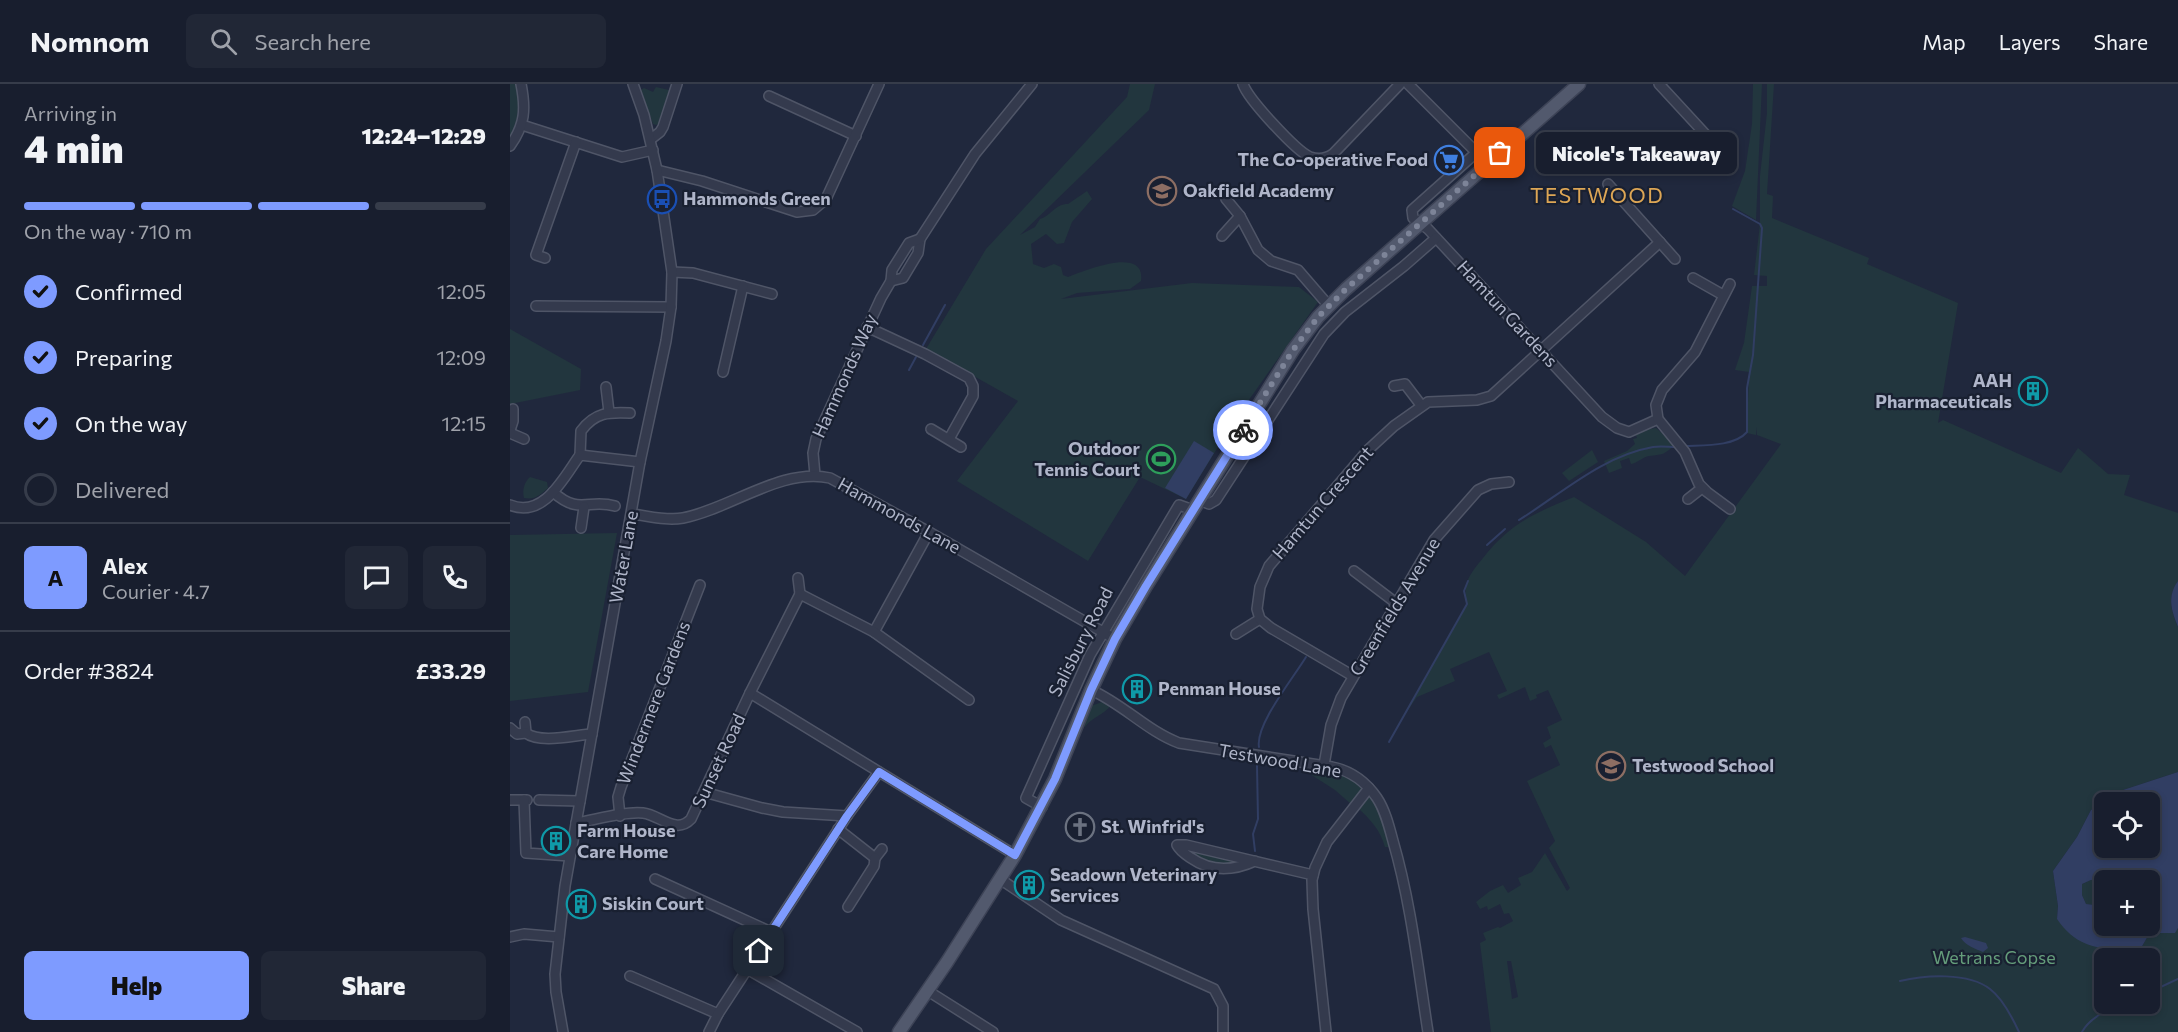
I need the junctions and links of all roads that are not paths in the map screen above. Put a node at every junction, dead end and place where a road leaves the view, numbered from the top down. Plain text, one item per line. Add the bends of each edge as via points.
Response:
1 (521, 84) edge
2 (633, 84) edge
3 (677, 84) edge
4 (879, 84) edge
5 (1032, 84) edge
6 (1243, 84) edge
7 (1401, 84) edge
8 (1408, 84) edge
9 (1579, 84) edge
10 (1659, 84) edge
11 (769, 96) dead end
12 (522, 125) junction
13 (856, 136) junction
14 (651, 138) junction
15 (576, 142) junction
16 (510, 146) edge
17 (1719, 149) dead end
18 (653, 150) junction
19 (1477, 152) junction
20 (1488, 164) junction
21 (657, 170) junction
22 (1608, 184) dead end
23 (1226, 199) dead end
24 (1240, 216) junction
25 (1421, 223) junction
26 (1222, 236) dead end
27 (1436, 238) junction
28 (1660, 242) junction
29 (537, 255) dead end
30 (1675, 259) dead end
31 (672, 272) junction
32 (1693, 278) dead end
33 (1730, 284) dead end
34 (743, 286) junction
35 (772, 294) dead end
36 (1723, 295) junction
37 (536, 306) dead end
38 (1329, 306) junction
39 (671, 307) junction
40 (867, 327) junction
41 (1540, 350) junction
42 (723, 372) dead end
43 (1408, 374) dead end
44 (1405, 384) junction
45 (1394, 386) dead end
46 (606, 387) dead end
47 (1421, 405) junction
48 (513, 409) dead end
49 (609, 412) junction
50 (630, 413) dead end
51 (1658, 419) junction
52 (931, 429) dead end
53 (510, 431) edge
54 (524, 439) dead end
55 (949, 439) junction
56 (961, 447) dead end
57 (580, 455) junction
58 (640, 462) junction
59 (815, 475) junction
60 (1509, 482) dead end
61 (1702, 488) junction
62 (553, 492) junction
63 (1688, 499) dead end
64 (510, 505) edge
65 (1196, 505) junction
66 (615, 506) dead end
67 (584, 507) junction
68 (1730, 509) dead end
69 (632, 514) junction
70 (581, 528) dead end
71 (928, 532) junction
72 (1354, 571) dead end
73 (798, 578) dead end
74 (701, 590) dead end
75 (800, 594) junction
76 (1396, 603) junction
77 (1260, 619) junction
78 (874, 632) junction
79 (1102, 632) junction
80 (1236, 634) dead end
81 (1115, 639) junction
82 (1353, 676) junction
83 (1091, 690) junction
84 (750, 693) junction
85 (969, 700) dead end
86 (525, 722) dead end
87 (510, 728) edge
88 (526, 733) junction
89 (592, 734) junction
90 (1324, 765) junction
91 (879, 772) junction
92 (1369, 788) junction
93 (704, 792) junction
94 (510, 800) edge
95 (524, 800) junction
96 (580, 801) junction
97 (1042, 807) junction
98 (620, 816) junction
99 (847, 816) junction
100 (576, 823) junction
101 (838, 829) junction
102 (882, 849) dead end
103 (1015, 855) junction
104 (570, 856) junction
105 (875, 858) junction
106 (1255, 861) junction
107 (1313, 875) junction
108 (655, 879) dead end
109 (1000, 879) junction
110 (848, 907) dead end
111 (771, 932) junction
112 (510, 937) edge
113 (560, 937) junction
114 (747, 969) junction
115 (630, 976) dead end
116 (928, 991) junction
117 (718, 1014) junction
118 (563, 1032) edge
119 (708, 1032) edge
120 (857, 1032) edge
121 (899, 1032) edge
122 (993, 1032) edge
123 (1222, 1032) edge
124 (1326, 1032) edge
125 (1428, 1032) edge

1 - 12 street
2 - 14 street, Water Lane
3 - 14 street via 663,127
4 - 13 street
5 - 40 street, Hammonds Way via 975,154 920,239 909,243 892,270 891,281
6 - 7 street via 1251,99 1299,149 1321,159 1333,154
8 - 19 street
9 - 20 main road, Salisbury Road
10 - 17 street
11 - 13 street
12 - 15 street
12 - 16 street
13 - 21 street via 826,199 806,212
14 - 18 street, Water Lane
15 - 18 street via 621,157
15 - 29 street
18 - 21 street, Water Lane
19 - 20 street
19 - 25 street via 1412,210 1413,218
20 - 25 main road, Salisbury Road
21 - 31 street, Water Lane
22 - 28 street
23 - 24 street
24 - 26 street
24 - 38 street via 1258,250 1271,261 1298,270
25 - 27 street, Hamtun Gardens
25 - 38 main road, Salisbury Road
27 - 41 street, Hamtun Gardens
27 - 65 street, Salisbury Road via 1334,322 1216,500
28 - 30 street
28 - 41 street, Hamtun Crescent
31 - 34 street via 693,273
31 - 39 street, Water Lane
32 - 36 street
33 - 36 street
34 - 35 street
34 - 42 street
36 - 51 street via 1695,352 1658,395
37 - 39 street via 580,311
38 - 65 main road, Salisbury Road via 1293,350
39 - 58 street, Water Lane
40 - 55 street via 969,378 973,396
40 - 59 street, Hammonds Way via 816,439
41 - 47 street, Hamtun Crescent via 1487,398 1437,400
41 - 51 street, Hamtun Gardens via 1610,424 1626,432
43 - 44 street
44 - 45 street
44 - 47 street
46 - 49 street
47 - 77 street, Hamtun Crescent via 1368,450 1275,556 1259,592
48 - 53 street
49 - 50 street
49 - 57 street via 592,419 581,431
51 - 61 street via 1685,452
52 - 55 street
53 - 54 street
55 - 56 street
57 - 58 street
57 - 62 street
58 - 69 street, Water Lane
59 - 69 street, Hammonds Lane via 777,484 683,518
59 - 71 street, Hammonds Lane via 830,478
60 - 76 street, Greenfields Avenue via 1485,486 1470,498 1434,540
61 - 63 street
61 - 68 street
62 - 64 street via 531,507
62 - 67 street via 566,502
65 - 79 street, Salisbury Road via 1179,505
65 - 81 main road, Salisbury Road
66 - 67 street via 606,503
67 - 70 street
69 - 89 street, Water Lane
71 - 78 street
71 - 79 street, Hammonds Lane
72 - 76 street
73 - 75 street
74 - 98 street, Windermere Gardens via 621,787
75 - 78 street
75 - 84 street, Sunset Road
76 - 82 street, Greenfields Avenue
77 - 80 street
77 - 82 street
78 - 85 street
79 - 81 street, Hammonds Lane
79 - 97 street, Salisbury Road via 1026,798
81 - 83 main road, Salisbury Road
82 - 90 street, Greenfields Avenue via 1335,711
83 - 90 street, Testwood Lane via 1179,743
83 - 97 main road, Salisbury Road
84 - 91 street
84 - 93 street, Sunset Road
86 - 88 street
87 - 88 street via 517,734
88 - 89 street via 548,739
89 - 96 street, Water Lane
90 - 92 street, Testwood Lane via 1351,773
91 - 99 street
91 - 103 street
92 - 107 street via 1327,842
92 - 125 street, Testwood Lane via 1385,814 1402,871
93 - 98 street, Sunset Road via 686,825 678,826 641,813
93 - 99 street via 783,812
94 - 95 street
95 - 96 street
95 - 104 street via 526,853
96 - 100 street, Water Lane
97 - 103 main road, Salisbury Road
98 - 100 street, Sunset Road
99 - 101 street
100 - 104 street, Water Lane
101 - 105 street
101 - 111 street
102 - 105 street
103 - 109 main road, Salisbury Road
104 - 113 street, Water Lane
105 - 110 street
106 - 106 street via 1240,868 1220,869 1201,865 1177,845
106 - 107 street
107 - 124 street
108 - 111 street
109 - 116 main road, Salisbury Road
109 - 123 street via 1061,920 1214,988 1223,1006
111 - 114 street
112 - 113 street
113 - 118 street, Water Lane via 555,983
114 - 117 street
114 - 120 street
115 - 117 street
116 - 121 main road, Salisbury Road
116 - 122 street
117 - 119 street

